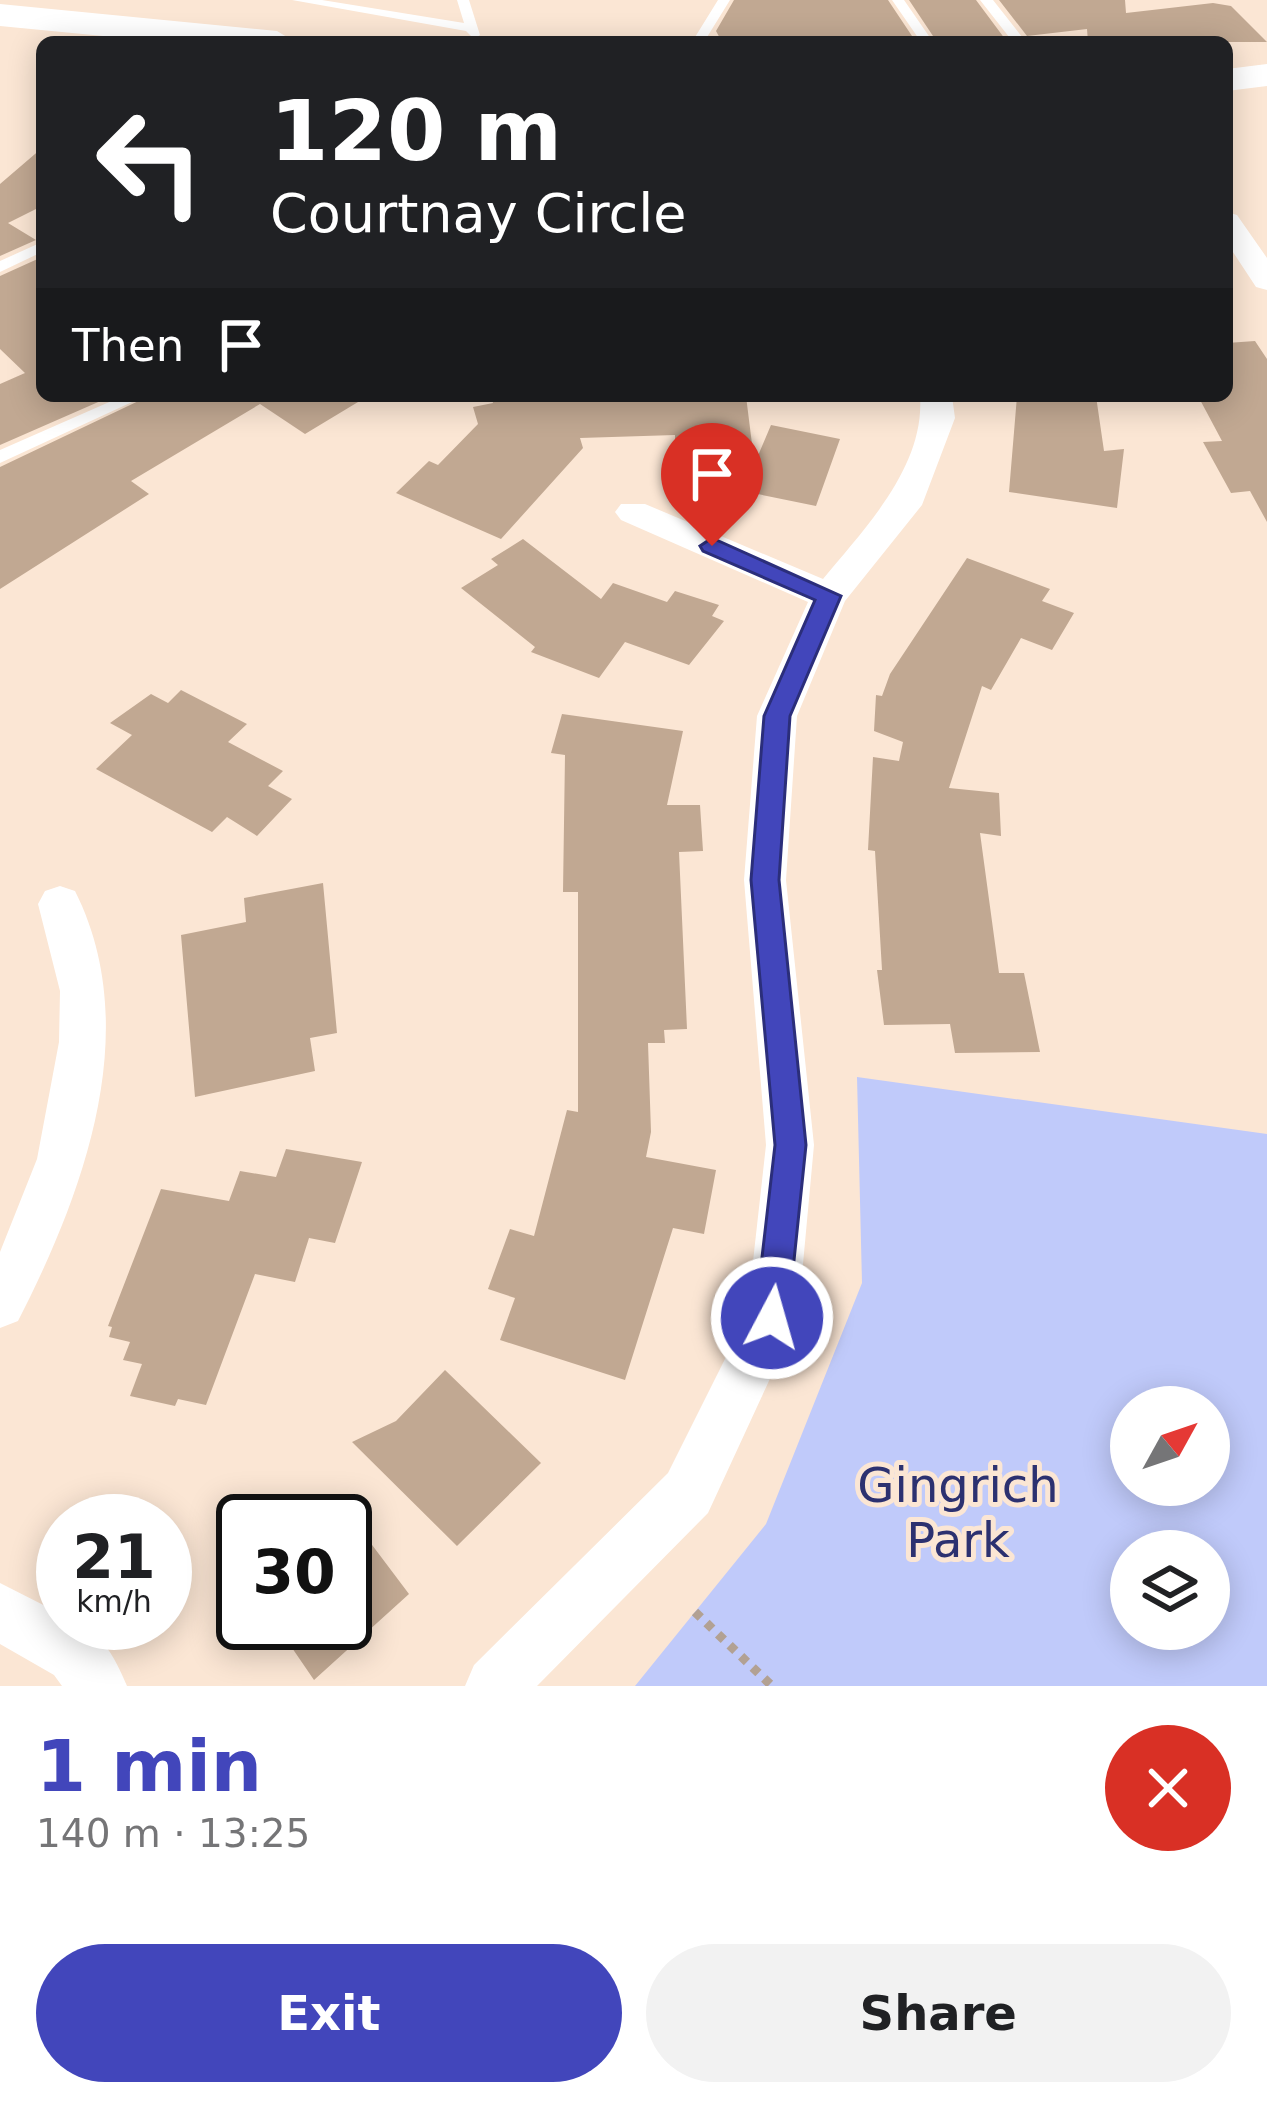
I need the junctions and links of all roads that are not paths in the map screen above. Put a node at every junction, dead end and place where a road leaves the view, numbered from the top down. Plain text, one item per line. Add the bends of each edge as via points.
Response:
1 (298, 0) edge
2 (463, 0) edge
3 (724, 0) edge
4 (898, 0) edge
5 (986, 0) edge
6 (0, 15) edge
7 (474, 35) edge
8 (215, 36) edge
9 (702, 36) edge
10 (923, 36) edge
11 (1015, 36) edge
12 (1267, 76) edge
13 (1233, 79) edge
14 (1233, 230) edge
15 (36, 249) edge
16 (0, 267) edge
17 (1267, 281) edge
18 (124, 402) edge
19 (936, 402) edge
20 (0, 457) edge
21 (633, 512) dead end
22 (829, 596) junction
23 (60, 904) dead end
24 (0, 1303) edge
25 (0, 1612) edge
26 (97, 1686) edge
27 (495, 1686) edge

1 - 7 lane
2 - 7 lane
3 - 9 lane
4 - 10 lane
5 - 11 lane
6 - 8 main road
12 - 13 main road
14 - 17 street
15 - 16 lane
18 - 20 lane
19 - 22 street via 938,418 904,505
21 - 22 street
22 - 27 street via 777,716 765,880 790,1145 772,1318 688,1492
23 - 24 street via 83,1001 72,1116 28,1254
25 - 26 street via 75,1654

